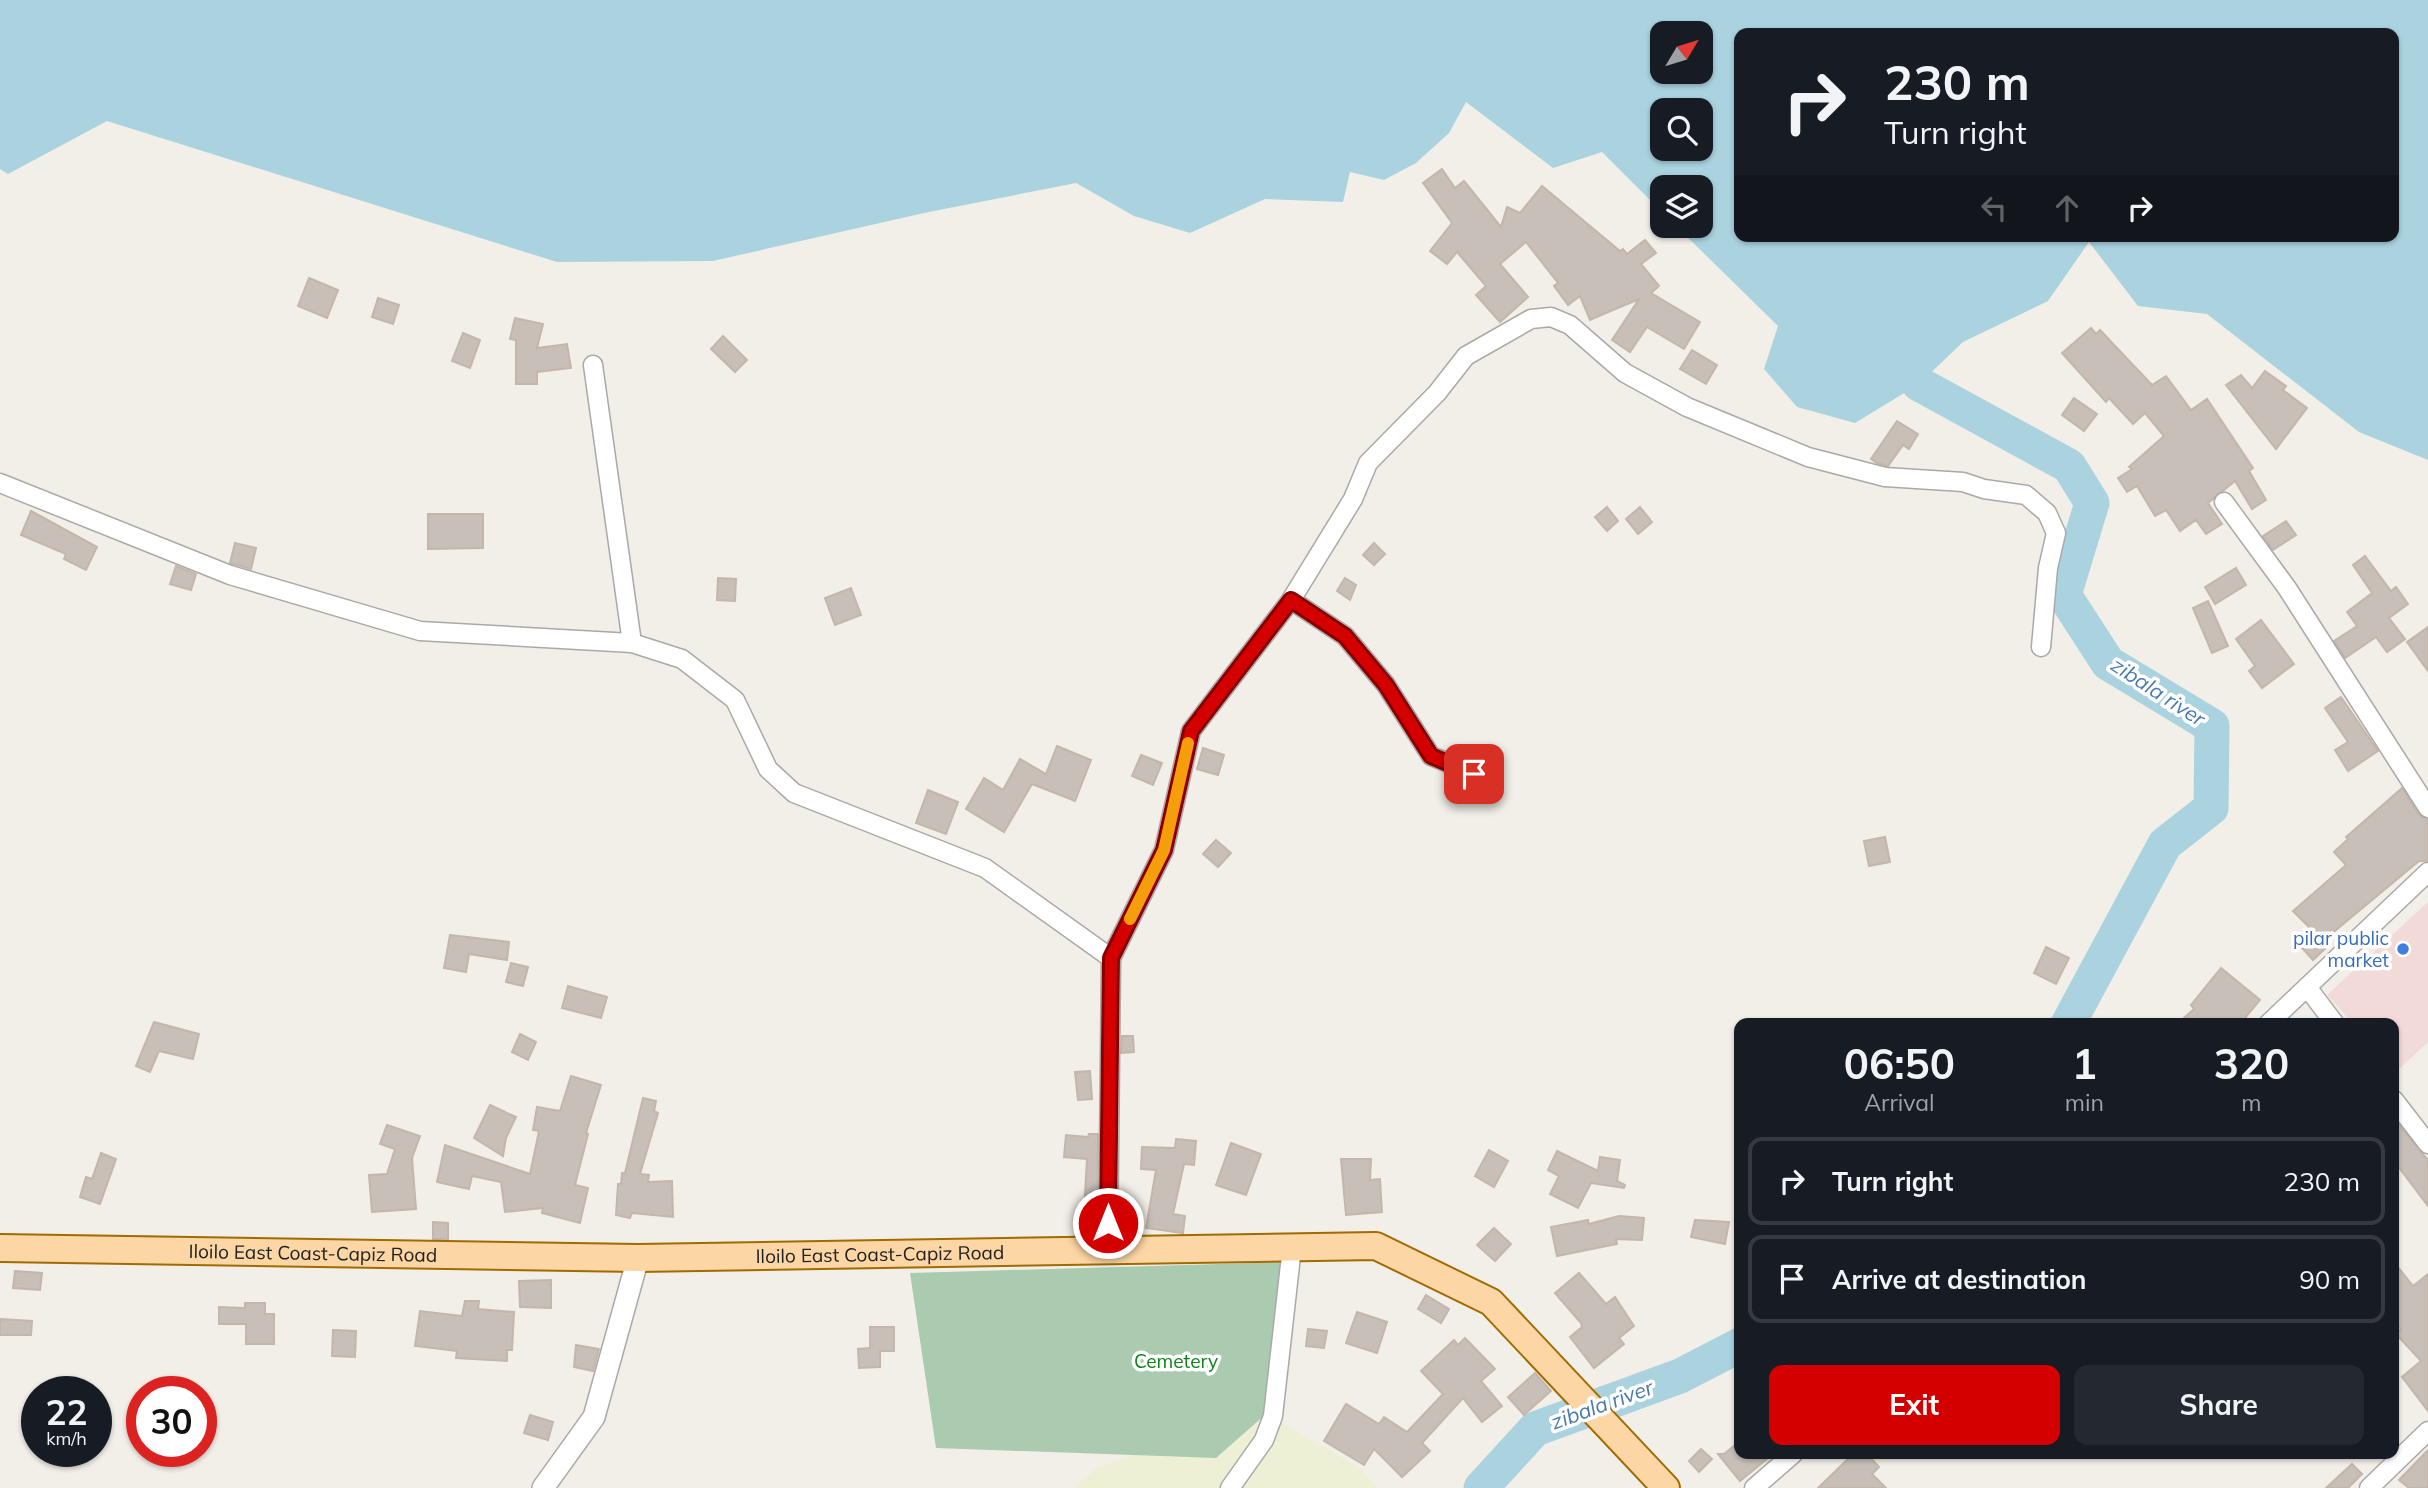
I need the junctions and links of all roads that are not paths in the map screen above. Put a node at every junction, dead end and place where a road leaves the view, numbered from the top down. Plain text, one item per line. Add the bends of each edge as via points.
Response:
1 (593, 365) dead end
2 (0, 483) edge
3 (2224, 502) dead end
4 (1291, 600) junction
5 (632, 643) junction
6 (2040, 647) dead end
7 (1474, 774) dead end
8 (2428, 808) edge
9 (2428, 872) edge
10 (1111, 958) junction
11 (2307, 987) junction
12 (2274, 1018) edge
13 (2330, 1018) edge
14 (2399, 1106) edge
15 (2428, 1144) edge
16 (1292, 1247) junction
17 (0, 1248) edge
18 (1108, 1248) junction
19 (638, 1258) junction
20 (2428, 1431) edge
21 (1787, 1459) edge
22 (543, 1488) edge
23 (1230, 1488) edge
24 (1666, 1488) edge
25 (1754, 1488) edge
26 (2369, 1488) edge

1 - 5 street
2 - 5 street via 230,575 420,631
3 - 8 street via 2287,588
4 - 6 street via 1353,499 1368,463 1437,393 1466,356 1531,319 1551,317 1570,325 1625,373 1676,402 1808,457 1885,477 1963,482 2026,495 2047,513 2056,533
4 - 7 street via 1345,636 1386,685 1431,756
4 - 10 street via 1191,731 1164,850
5 - 10 street via 682,659 735,700 768,769 794,793 985,868
9 - 11 street
10 - 18 street
11 - 12 street
11 - 13 street
14 - 15 street
16 - 18 main road, Iloilo East Coast-Capiz Road
16 - 23 street via 1273,1416 1264,1440
16 - 24 main road, Iloilo East Coast-Capiz Road via 1376,1246 1491,1303
17 - 19 main road, Iloilo East Coast-Capiz Road
18 - 19 main road, Iloilo East Coast-Capiz Road
19 - 22 street via 594,1417
20 - 26 street
21 - 25 street

